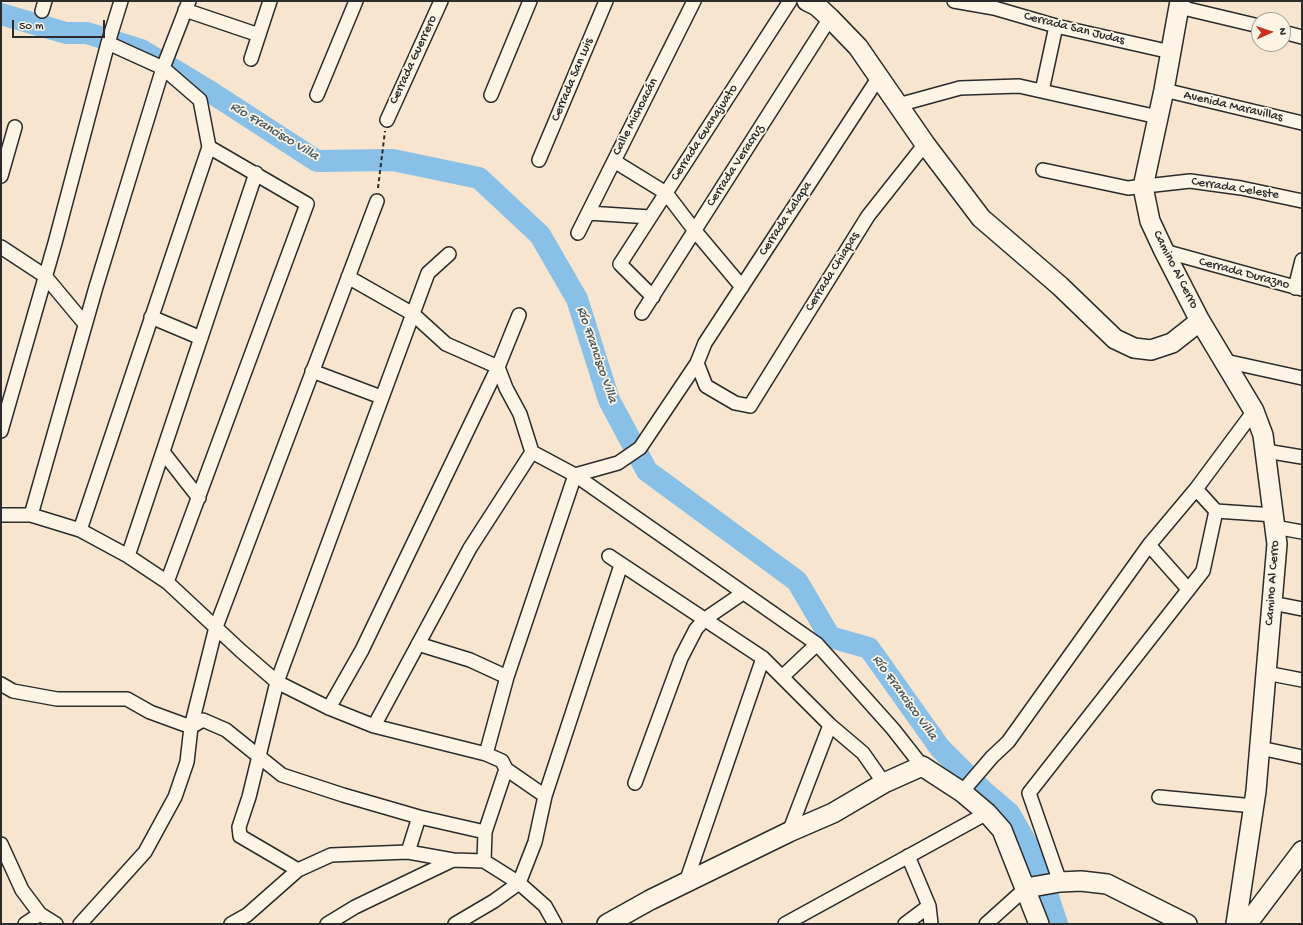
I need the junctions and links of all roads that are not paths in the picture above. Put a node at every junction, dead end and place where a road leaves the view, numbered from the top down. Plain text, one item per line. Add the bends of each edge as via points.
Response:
1 (121, 1) edge
2 (270, 1) edge
3 (356, 1) edge
4 (441, 1) edge
5 (530, 1) edge
6 (606, 1) edge
7 (694, 1) edge
8 (790, 1) edge
9 (807, 1) edge
10 (954, 1) edge
11 (1180, 4) edge
12 (187, 6) edge
13 (830, 18) junction
14 (1251, 24) edge
15 (1056, 26) junction
16 (259, 34) junction
17 (1291, 34) edge
18 (1302, 37) edge
19 (108, 43) junction
20 (1171, 52) junction
21 (251, 59) dead end
22 (163, 68) junction
23 (879, 77) junction
24 (1164, 90) junction
25 (1042, 91) junction
26 (317, 95) dead end
27 (491, 95) dead end
28 (898, 105) junction
29 (1158, 117) junction
30 (387, 120) road end
31 (1302, 123) edge
32 (15, 127) dead end
33 (924, 144) junction
34 (209, 147) junction
35 (539, 160) dead end
36 (614, 161) junction
37 (1043, 170) dead end
38 (256, 173) junction
39 (1, 176) edge
40 (1143, 187) junction
41 (666, 193) junction
42 (377, 201) road end
43 (1302, 201) edge
44 (588, 213) junction
45 (650, 218) junction
46 (695, 231) junction
47 (578, 233) dead end
48 (1, 247) edge
49 (1164, 251) junction
50 (449, 254) dead end
51 (1302, 260) edge
52 (45, 276) junction
53 (348, 277) junction
54 (742, 287) junction
55 (1298, 288) edge
56 (652, 297) junction
57 (642, 313) dead end
58 (412, 314) junction
59 (519, 315) dead end
60 (151, 317) junction
61 (1200, 320) junction
62 (86, 324) junction
63 (201, 338) junction
64 (1225, 361) junction
65 (697, 363) junction
66 (498, 368) junction
67 (312, 371) junction
68 (1302, 378) edge
69 (382, 397) junction
70 (1254, 411) junction
71 (1, 431) edge
72 (1266, 451) junction
73 (163, 452) junction
74 (532, 452) junction
75 (1302, 457) edge
76 (575, 475) junction
77 (1196, 489) junction
78 (198, 498) junction
79 (1216, 511) junction
80 (1, 515) edge
81 (31, 515) junction
82 (1275, 521) junction
83 (80, 530) junction
84 (1302, 532) edge
85 (1149, 545) junction
86 (128, 556) junction
87 (610, 556) dead end
88 (621, 565) junction
89 (167, 582) junction
90 (1188, 589) junction
91 (743, 594) junction
92 (1272, 603) junction
93 (1302, 609) edge
94 (705, 619) junction
95 (216, 627) junction
96 (418, 644) junction
97 (816, 644) junction
98 (763, 658) junction
99 (1266, 672) junction
100 (507, 677) junction
101 (782, 677) junction
102 (1302, 680) edge
103 (276, 682) junction
104 (1, 684) edge
105 (329, 708) junction
106 (830, 725) junction
107 (374, 726) junction
108 (191, 727) junction
109 (1260, 748) junction
110 (486, 754) junction
111 (258, 757) junction
112 (1302, 757) edge
113 (922, 766) junction
114 (506, 769) junction
115 (635, 783) dead end
116 (884, 783) junction
117 (962, 792) junction
118 (546, 796) junction
119 (1159, 797) dead end
120 (1254, 806) junction
121 (987, 813) junction
122 (419, 817) junction
123 (484, 832) junction
124 (789, 832) junction
125 (1, 844) edge
126 (1302, 851) edge
127 (408, 852) junction
128 (908, 856) junction
129 (4, 859) edge
130 (453, 860) junction
131 (484, 861) junction
132 (298, 870) junction
133 (686, 882) junction
134 (1060, 882) junction
135 (519, 883) junction
136 (1026, 888) junction
137 (929, 906) junction
138 (40, 914) junction
139 (806, 919) edge
140 (25, 924) edge
141 (56, 924) edge
142 (80, 924) edge
143 (231, 924) edge
144 (327, 924) edge
145 (455, 924) edge
146 (555, 924) edge
147 (609, 924) edge
148 (785, 924) edge
149 (905, 924) edge
150 (931, 924) edge
151 (986, 924) edge
152 (1038, 924) edge
153 (1187, 924) edge
154 (1236, 924) edge
155 (1247, 924) edge

1 - 19 street
2 - 16 street
3 - 26 street
4 - 30 street, Cerrada Guerrero
5 - 27 street
6 - 35 street, Cerrada San Luis
7 - 36 street, Calle Michoacán
8 - 41 street, Cerrada Guanajuato
9 - 13 main road
10 - 15 street, Cerrada San Judas via 994,8
11 - 14 street
11 - 20 main road
12 - 16 street
12 - 22 street
13 - 23 main road via 858,47
13 - 46 street, Cerrada Veracruz
15 - 20 street, Cerrada San Judas
15 - 25 street
16 - 21 street
17 - 18 street
19 - 22 street
19 - 52 street
20 - 24 main road
22 - 34 street via 200,100
22 - 62 street
23 - 28 main road
23 - 54 street, Cerrada Xalapa
24 - 29 main road
24 - 31 street, Avenida Maravillas
25 - 28 street via 1019,86 960,88
25 - 29 street
28 - 33 main road
29 - 40 main road
32 - 39 street
33 - 61 main road via 981,218 1060,286 1114,339 1134,348 1151,350 1172,343
33 - 65 street, Cerrada Chiapas via 868,216 750,406 735,403 706,386
34 - 38 street
34 - 60 street
36 - 41 street
36 - 44 street, Calle Michoacán
37 - 40 street, Cerrada Celeste via 1128,188
38 - 63 street
38 - 78 street via 307,204
40 - 43 street, Cerrada Celeste via 1190,181 1241,188
40 - 49 main road, Camino Al Cerro via 1150,221
41 - 45 street, Cerrada Guanajuato
41 - 46 street
42 - 53 street
44 - 45 street
44 - 47 street, Calle Michoacán
45 - 56 street, Cerrada Guanajuato via 620,264
46 - 54 street
46 - 56 street, Cerrada Veracruz
48 - 52 street
49 - 55 street, Cerrada Durazno
49 - 61 main road, Camino Al Cerro
50 - 58 street via 428,274
51 - 55 street
52 - 62 street
52 - 71 street
53 - 58 street
53 - 67 street
54 - 65 street, Cerrada Xalapa via 704,343
56 - 57 street, Cerrada Veracruz
58 - 66 street via 446,344
58 - 69 street
59 - 66 street
60 - 63 street
60 - 83 street
61 - 64 main road, Camino Al Cerro
62 - 81 street
63 - 73 street
64 - 68 street
64 - 70 main road, Camino Al Cerro
65 - 76 street, Cerrada Xalapa via 640,448 618,463
66 - 74 street via 520,414
66 - 105 street via 362,650
67 - 69 street
67 - 95 street
69 - 103 street
70 - 72 main road, Camino Al Cerro
70 - 77 street
72 - 75 street
72 - 82 main road, Camino Al Cerro
73 - 78 street
73 - 86 street
74 - 76 street
74 - 96 street via 470,548
76 - 91 street
76 - 100 street
77 - 79 street
77 - 85 street
78 - 89 street
79 - 82 street
79 - 90 street via 1203,570
80 - 81 street
81 - 83 street
82 - 84 street
82 - 92 main road, Camino Al Cerro via 1277,544
83 - 86 street
85 - 90 street
85 - 117 street via 1008,742
86 - 89 street
87 - 88 street
88 - 94 street
88 - 118 street
89 - 95 street
90 - 134 street via 1029,793
91 - 94 street
91 - 97 street via 778,615
92 - 93 street
92 - 99 main road, Camino Al Cerro
94 - 98 street
94 - 115 street via 696,629 681,658
95 - 103 street
95 - 108 street
96 - 100 street via 470,660
96 - 107 street
97 - 101 street
97 - 113 street via 893,729
98 - 101 street
98 - 133 street
99 - 102 street
99 - 109 main road, Camino Al Cerro
100 - 110 street
101 - 106 street
103 - 105 street
103 - 111 street
104 - 108 street via 13,691 56,699 127,699 150,712
105 - 107 street
106 - 116 street via 863,753
106 - 124 street
107 - 110 street
108 - 111 street via 203,720 212,723 226,730
108 - 142 street via 187,762 175,797 145,852
109 - 112 street
109 - 120 main road, Camino Al Cerro
110 - 114 street via 502,761
111 - 122 street via 282,775
111 - 132 street via 239,827 240,836
113 - 116 main road
113 - 117 main road
114 - 118 street
114 - 123 street
116 - 124 main road via 833,814
117 - 121 main road
118 - 135 street via 535,842
119 - 120 street
120 - 154 main road, Camino Al Cerro
121 - 128 street
121 - 136 main road via 1002,830
122 - 123 street
122 - 127 street
123 - 131 street
124 - 133 main road
125 - 129 street
126 - 155 main road
127 - 130 street
127 - 132 street via 331,855
128 - 137 street
128 - 139 street
129 - 138 street
130 - 131 street
130 - 144 street
131 - 135 street
132 - 143 street via 247,915
133 - 147 main road
134 - 136 main road
134 - 153 main road via 1107,884
135 - 145 street
135 - 146 street via 545,906
136 - 151 street
136 - 152 main road
137 - 149 street
137 - 150 street
138 - 140 street
138 - 141 street
139 - 148 street

